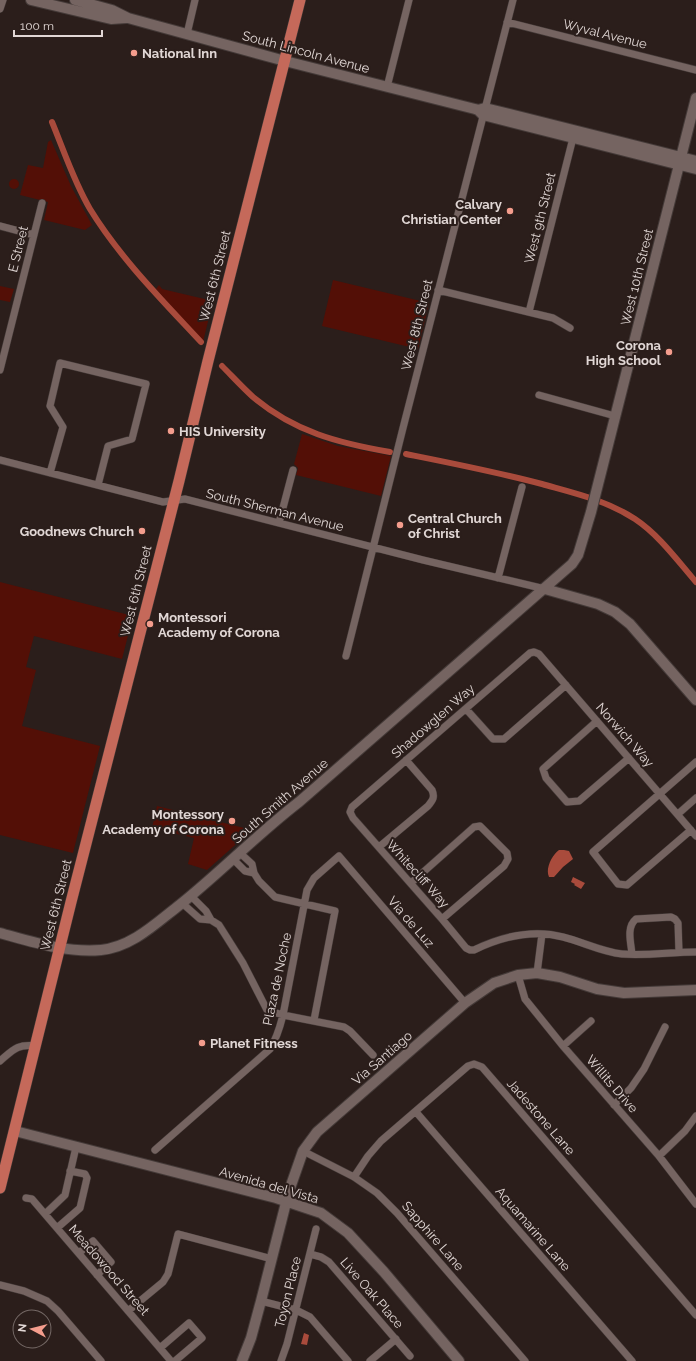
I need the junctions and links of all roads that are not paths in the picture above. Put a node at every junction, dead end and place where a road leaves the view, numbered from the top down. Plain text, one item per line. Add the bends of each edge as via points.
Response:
1 (2, 0) edge
2 (31, 0) edge
3 (75, 0) edge
4 (196, 0) edge
5 (300, 0) edge
6 (409, 0) edge
7 (513, 0) edge
8 (0, 9) edge
9 (128, 18) junction
10 (507, 22) junction
11 (187, 34) junction
12 (284, 61) junction
13 (696, 70) edge
14 (387, 87) junction
15 (696, 98) edge
16 (482, 111) junction
17 (574, 134) junction
18 (680, 161) junction
19 (696, 161) edge
20 (696, 169) edge
21 (42, 203) dead end
22 (0, 226) edge
23 (34, 235) junction
24 (438, 290) junction
25 (529, 312) junction
26 (570, 328) dead end
27 (0, 370) edge
28 (538, 396) dead end
29 (615, 416) junction
30 (0, 460) edge
31 (293, 470) dead end
32 (50, 474) junction
33 (98, 485) junction
34 (522, 486) dead end
35 (174, 501) junction
36 (279, 523) junction
37 (373, 547) junction
38 (498, 578) junction
39 (545, 589) junction
40 (534, 652) joint
41 (346, 656) dead end
42 (566, 685) junction
43 (696, 700) edge
44 (466, 709) junction
45 (597, 721) junction
46 (629, 758) junction
47 (406, 760) junction
48 (696, 762) edge
49 (660, 794) junction
50 (696, 798) edge
51 (350, 812) joint
52 (678, 814) junction
53 (694, 833) edge
54 (379, 847) junction
55 (237, 856) junction
56 (339, 856) joint
57 (411, 883) junction
58 (191, 896) junction
59 (182, 903) junction
60 (304, 904) junction
61 (442, 919) junction
62 (211, 920) junction
63 (0, 934) edge
64 (542, 934) junction
65 (60, 949) junction
66 (679, 952) junction
67 (696, 952) edge
68 (632, 954) junction
69 (537, 973) junction
70 (518, 974) junction
71 (696, 990) edge
72 (465, 1003) junction
73 (283, 1015) junction
74 (314, 1020) junction
75 (591, 1021) dead end
76 (665, 1027) dead end
77 (36, 1046) junction
78 (563, 1046) junction
79 (373, 1055) dead end
80 (0, 1061) edge
81 (614, 1105) junction
82 (416, 1112) junction
83 (696, 1116) edge
84 (14, 1131) junction
85 (76, 1147) junction
86 (156, 1150) dead end
87 (303, 1151) junction
88 (659, 1156) junction
89 (70, 1171) junction
90 (354, 1177) junction
91 (0, 1188) edge
92 (26, 1198) dead end
93 (286, 1201) junction
94 (696, 1204) edge
95 (45, 1214) junction
96 (57, 1228) junction
97 (316, 1229) dead end
98 (79, 1253) junction
99 (310, 1254) junction
100 (272, 1259) junction
101 (97, 1275) junction
102 (0, 1285) edge
103 (261, 1301) junction
104 (296, 1310) junction
105 (128, 1311) junction
106 (696, 1314) edge
107 (396, 1339) junction
108 (160, 1348) junction
109 (410, 1356) dead end
110 (101, 1361) edge
111 (172, 1361) edge
112 (175, 1361) edge
113 (242, 1361) edge
114 (281, 1361) edge
115 (348, 1361) edge
116 (370, 1361) edge
117 (459, 1361) edge
118 (525, 1361) edge
119 (632, 1361) edge

1 - 8 street
2 - 9 main road, South Lincoln Avenue via 111,19
3 - 9 main road, South Lincoln Avenue via 112,10
4 - 11 street
5 - 12 main road, West 6th Street
6 - 14 street
7 - 10 street, West 8th Street
9 - 11 main road, South Lincoln Avenue
10 - 13 street, Wyval Avenue
10 - 16 street, West 8th Street
11 - 12 main road, South Lincoln Avenue
12 - 14 main road, South Lincoln Avenue
12 - 35 main road, West 6th Street
14 - 16 main road, South Lincoln Avenue
15 - 18 main road, West 10th Street
16 - 17 main road, South Lincoln Avenue
16 - 24 street, West 8th Street
17 - 18 main road, South Lincoln Avenue
17 - 25 street, West 9th Street
18 - 19 main road, South Lincoln Avenue
18 - 20 main road, South Lincoln Avenue
18 - 29 main road, West 10th Street
21 - 23 street, E Street
22 - 23 street
23 - 27 street, E Street
24 - 25 street
24 - 37 street, West 8th Street
25 - 26 street via 553,318
28 - 29 street
29 - 39 main road, West 10th Street via 584,541 572,564
30 - 32 street, South Sherman Avenue
31 - 36 street
32 - 33 street, South Sherman Avenue
32 - 33 street via 63,427 50,406 60,363 146,384 132,439 108,446
33 - 35 street, South Sherman Avenue via 163,502
34 - 38 street
35 - 36 street, South Sherman Avenue via 185,499
35 - 65 main road, West 6th Street
36 - 37 street, South Sherman Avenue
37 - 38 street, South Sherman Avenue
37 - 41 street, West 8th Street
38 - 39 street, South Sherman Avenue
39 - 43 main road via 598,604 615,612 630,624
39 - 55 main road, South Smith Avenue
40 - 42 street, Norwich Way via 539,654
40 - 44 street, Shadowglen Way
42 - 44 street via 504,739 493,739
42 - 45 street, Norwich Way
44 - 47 street, Shadowglen Way
45 - 46 street, Norwich Way
45 - 46 street via 543,769 546,778 567,802 579,801
46 - 49 street, Norwich Way
47 - 51 street, Shadowglen Way via 352,807
47 - 54 street via 432,790 433,800
48 - 49 street
49 - 52 street, Norwich Way
49 - 53 street via 593,852 618,884 627,885
50 - 52 street
51 - 54 street, Whitecliff Way
52 - 53 street, Norwich Way
54 - 57 street, Whitecliff Way
55 - 58 main road, South Smith Avenue
55 - 60 street via 252,864 259,881 275,897
56 - 60 street, Plaza de Noche via 314,878 307,890
56 - 72 street, Via de Luz
57 - 61 street, Whitecliff Way
57 - 61 street via 474,827 480,826 507,853 508,859 504,866
58 - 59 main road, South Smith Avenue
58 - 62 street
59 - 62 street via 200,919
59 - 65 main road, South Smith Avenue via 144,934 114,948 90,951
60 - 73 street, Plaza de Noche
60 - 74 street via 336,911
61 - 64 street, Whitecliff Way via 470,950 503,938
62 - 73 street via 220,925 267,1010
63 - 65 main road, South Smith Avenue
64 - 68 street via 563,937 615,953
64 - 69 street
65 - 77 main road, West 6th Street
66 - 67 street
66 - 68 street
66 - 68 street via 678,922 671,917 636,919 632,922
69 - 70 main road, Via Santiago
69 - 71 main road, Via Santiago via 560,977 597,989 624,993
70 - 72 main road, Via Santiago via 494,982
70 - 78 street, Willits Drive via 525,999
72 - 87 main road, Via Santiago via 317,1132
73 - 74 street
73 - 86 street, Plaza de Noche via 280,1030 270,1049
74 - 79 street via 344,1027
75 - 78 street
76 - 81 street via 644,1069 631,1088
77 - 80 street via 22,1045
77 - 84 main road, West 6th Street
78 - 81 street, Willits Drive
81 - 88 street, Willits Drive
82 - 90 street, Jadestone Lane via 381,1141
82 - 106 street, Jadestone Lane via 468,1066 474,1064 482,1067
82 - 119 street, Aquamarine Lane
83 - 88 street via 685,1131
84 - 85 main road, Avenida del Vista
84 - 91 main road, West 6th Street
85 - 89 street
85 - 93 main road, Avenida del Vista
87 - 90 street, Sapphire Lane
87 - 93 main road, Via Santiago
88 - 94 street, Willits Drive
89 - 95 street via 64,1195
89 - 96 street via 85,1174 87,1178 80,1208
90 - 118 street, Sapphire Lane via 377,1193 397,1213
92 - 95 street, Meadowood Street via 32,1199
93 - 100 main road, Via Santiago
93 - 117 main road, Avenida del Vista via 321,1213 348,1233
95 - 96 street, Meadowood Street
96 - 98 street, Meadowood Street
97 - 99 street, Toyon Place
98 - 101 street, Meadowood Street
98 - 101 street via 93,1241 111,1262
99 - 104 street, Toyon Place
99 - 107 street, Live Oak Place via 329,1262
100 - 103 main road, Via Santiago
100 - 105 street via 178,1234 168,1274 163,1282
101 - 105 street, Meadowood Street
102 - 110 street via 24,1291 47,1301
103 - 104 street
103 - 113 main road, Via Santiago
104 - 114 street, Toyon Place
104 - 115 street via 310,1318
105 - 108 street, Meadowood Street
107 - 109 street, Live Oak Place
107 - 116 street
108 - 111 street, Meadowood Street
108 - 112 street via 189,1323 202,1338

